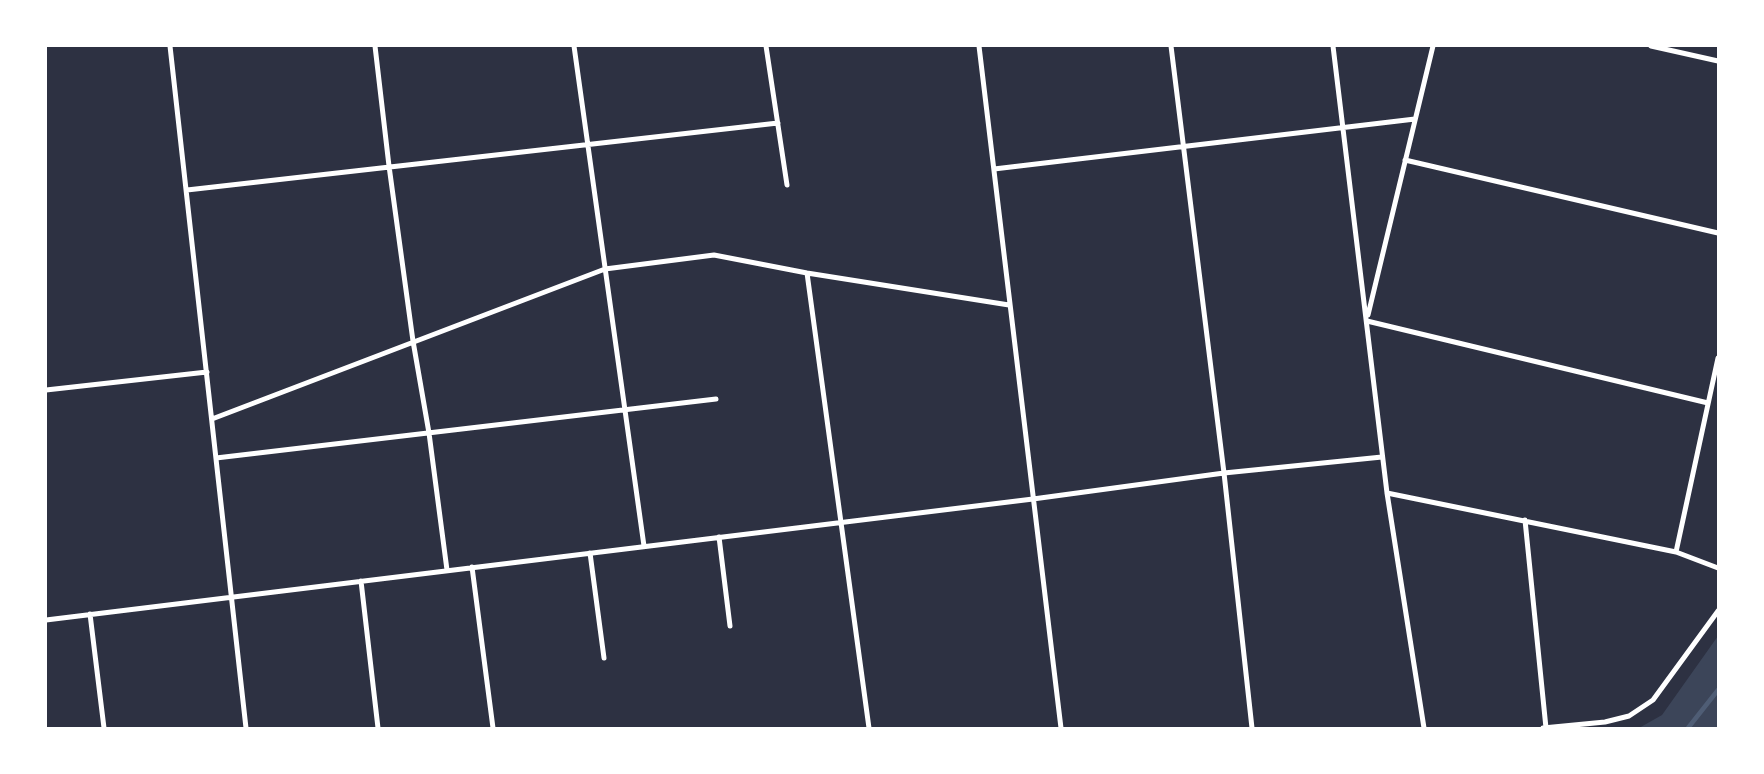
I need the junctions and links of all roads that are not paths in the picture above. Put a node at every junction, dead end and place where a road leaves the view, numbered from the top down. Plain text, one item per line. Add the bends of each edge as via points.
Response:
1 (170, 46) edge
2 (375, 46) edge
3 (574, 46) edge
4 (766, 46) edge
5 (979, 46) edge
6 (1171, 46) edge
7 (1333, 46) edge
8 (1433, 46) edge
9 (1651, 46) edge
10 (1718, 61) edge
11 (1415, 119) junction
12 (778, 123) junction
13 (1342, 128) junction
14 (588, 145) junction
15 (1183, 145) junction
16 (1405, 160) junction
17 (389, 166) junction
18 (994, 169) junction
19 (787, 185) dead end
20 (187, 190) junction
21 (1718, 233) edge
22 (605, 269) junction
23 (807, 273) junction
24 (1009, 305) junction
25 (1367, 321) junction
26 (413, 341) junction
27 (1718, 358) edge
28 (207, 372) junction
29 (46, 390) edge
30 (716, 399) dead end
31 (1708, 403) junction
32 (626, 410) junction
33 (212, 419) junction
34 (429, 433) junction
35 (1382, 457) junction
36 (216, 458) junction
37 (1224, 473) junction
38 (1387, 493) junction
39 (1033, 499) junction
40 (1525, 520) junction
41 (840, 522) junction
42 (719, 537) junction
43 (644, 546) junction
44 (1676, 552) junction
45 (590, 553) junction
46 (472, 567) junction
47 (1718, 568) edge
48 (447, 570) junction
49 (361, 581) junction
50 (230, 597) junction
51 (1718, 611) edge
52 (90, 614) junction
53 (46, 620) edge
54 (730, 626) dead end
55 (604, 657) dead end
56 (1544, 728) edge
57 (104, 729) edge
58 (246, 729) edge
59 (378, 729) edge
60 (493, 729) edge
61 (869, 729) edge
62 (1061, 729) edge
63 (1252, 729) edge
64 (1424, 729) edge

1 - 20 street
2 - 17 street
3 - 14 street
4 - 12 street
5 - 18 street
6 - 15 street
7 - 13 street
8 - 11 street
9 - 10 street
11 - 13 street
11 - 16 street
12 - 14 street
12 - 19 street
13 - 15 street
13 - 25 street
14 - 17 street
14 - 22 street
15 - 18 street
15 - 37 street
16 - 21 street
16 - 25 street
17 - 20 street
17 - 26 street
18 - 24 street
20 - 28 street
22 - 23 street via 714,255
22 - 26 street
22 - 32 street
23 - 24 street
23 - 41 street
24 - 39 street
25 - 31 street
25 - 35 street
26 - 33 street
26 - 34 street
27 - 31 street
28 - 29 street
28 - 33 street
30 - 32 street
31 - 44 street
32 - 34 street
32 - 43 street
33 - 36 street
34 - 36 street
34 - 48 street
35 - 37 street
35 - 38 street
36 - 50 street
37 - 39 street
37 - 63 street
38 - 40 street
38 - 64 street
39 - 41 street
39 - 62 street
40 - 44 street
40 - 56 street
41 - 42 street
41 - 61 street
42 - 43 street
42 - 54 street
43 - 45 street
44 - 47 street
45 - 46 street
45 - 55 street
46 - 48 street
46 - 60 street
48 - 49 street
49 - 50 street
49 - 59 street
50 - 52 street
50 - 58 street
51 - 56 street via 1653,700 1629,716
52 - 53 street
52 - 57 street

